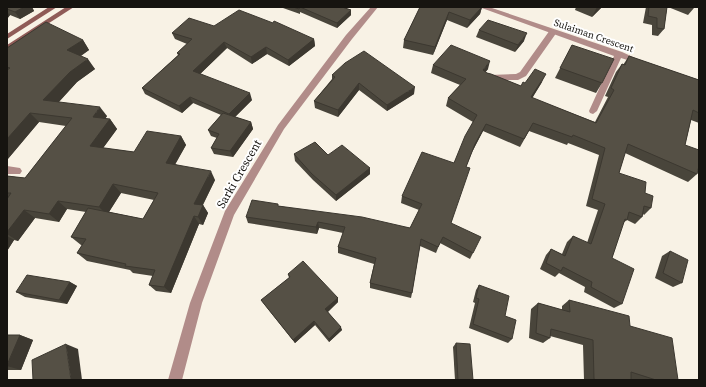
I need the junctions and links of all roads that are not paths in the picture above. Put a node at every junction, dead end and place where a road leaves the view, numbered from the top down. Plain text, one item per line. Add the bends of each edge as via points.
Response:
1 (54, 7) edge
2 (71, 7) edge
3 (375, 7) edge
4 (482, 7) edge
5 (553, 32) junction
6 (7, 37) edge
7 (7, 48) edge
8 (619, 54) junction
9 (648, 64) edge
10 (488, 78) edge
11 (593, 111) dead end
12 (175, 380) edge

1 - 6 main road
2 - 7 main road
3 - 12 street, Sarki Crescent via 281,127 229,214 196,303
4 - 5 street, Sulaiman Crescent
5 - 8 street, Sulaiman Crescent
5 - 10 street via 523,74 518,77
8 - 9 street, Sulaiman Crescent
8 - 11 street

